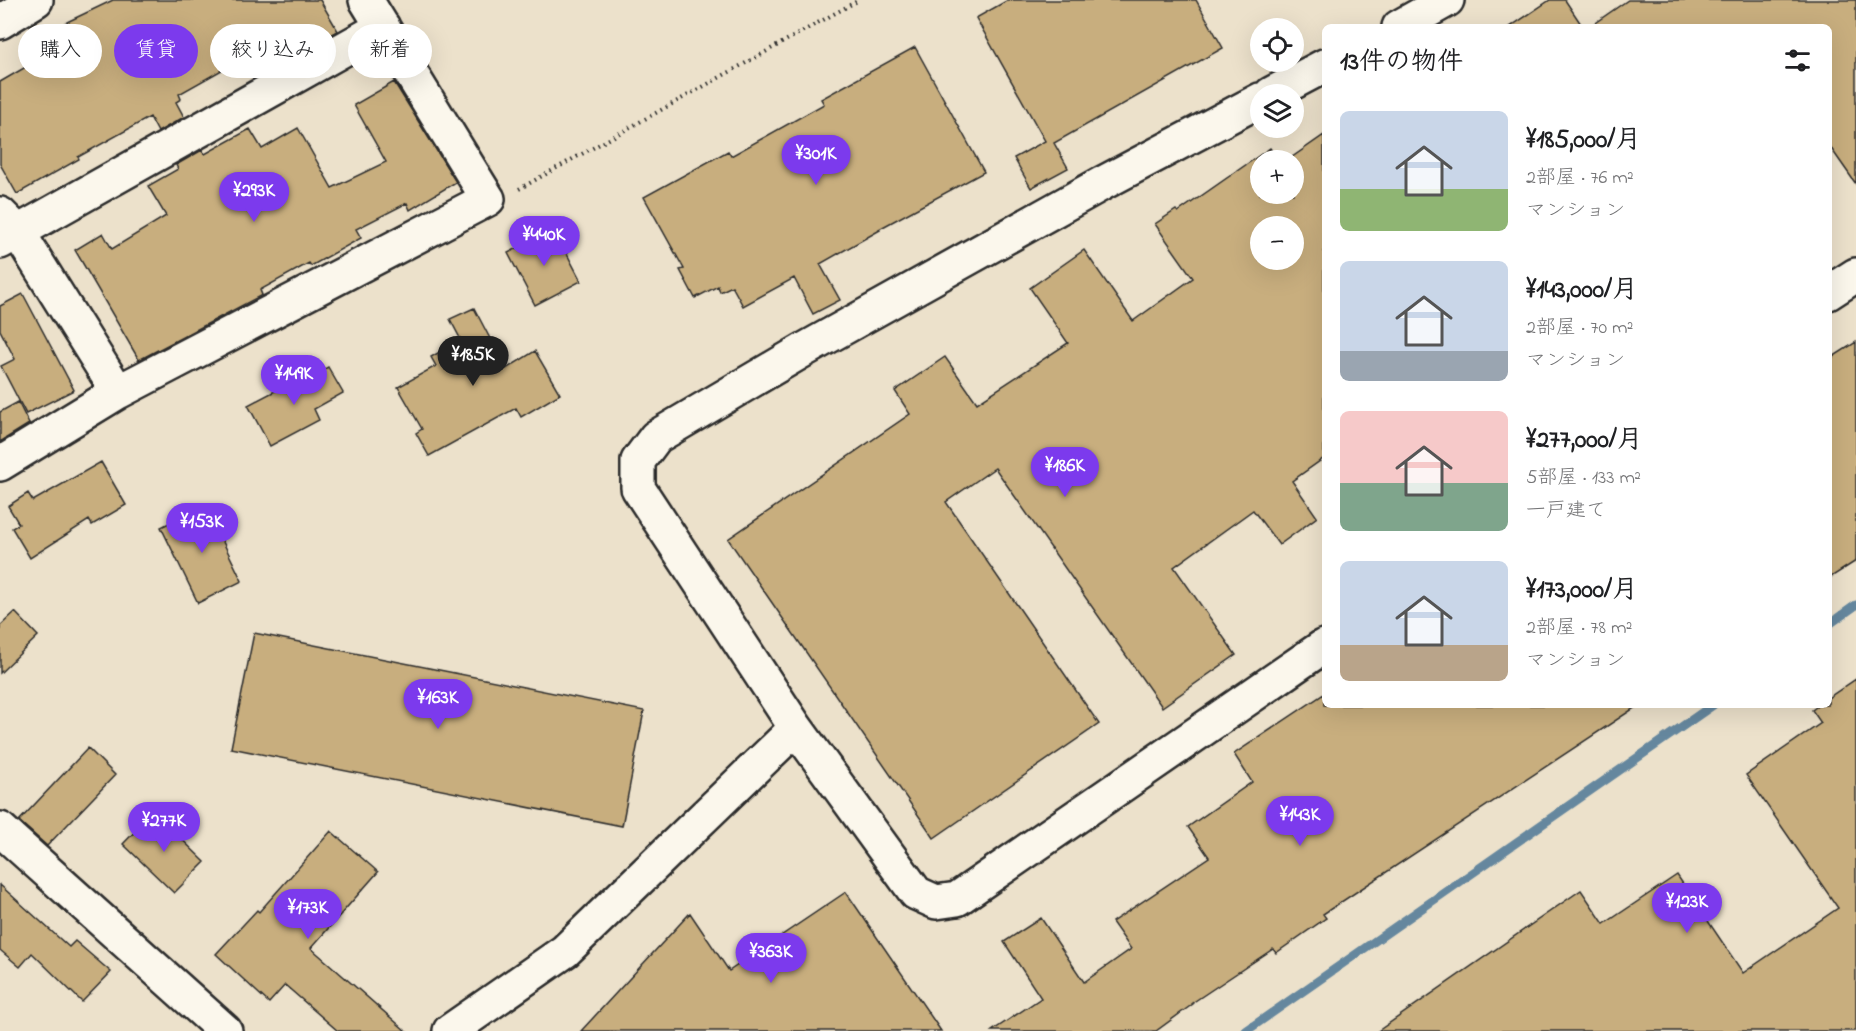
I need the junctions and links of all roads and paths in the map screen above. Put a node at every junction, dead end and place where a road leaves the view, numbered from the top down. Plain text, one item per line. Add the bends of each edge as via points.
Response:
1 (36, 0) edge
2 (366, 0) edge
3 (859, 0) edge
4 (1447, 0) edge
5 (0, 22) edge
6 (381, 24) edge
7 (1404, 24) edge
8 (348, 46) edge
9 (1322, 67) edge
10 (414, 78) edge
11 (1290, 84) edge
12 (1250, 105) edge
13 (488, 199) junction
14 (6, 229) edge
15 (1856, 275) edge
16 (1832, 290) edge
17 (118, 392) junction
18 (0, 464) edge
19 (1322, 647) edge
20 (796, 728) junction
21 (0, 829) edge
22 (225, 1031) edge
23 (450, 1031) edge

1 - 5 street
2 - 6 street
3 - 13 path via 513,192
4 - 7 street
8 - 14 street
9 - 11 street
10 - 13 street
12 - 20 street via 802,351 656,437 638,461 638,488
13 - 17 street
14 - 17 street
15 - 16 street
17 - 18 street
19 - 20 street via 957,899 936,902 916,893
20 - 23 street via 565,951
21 - 22 street

